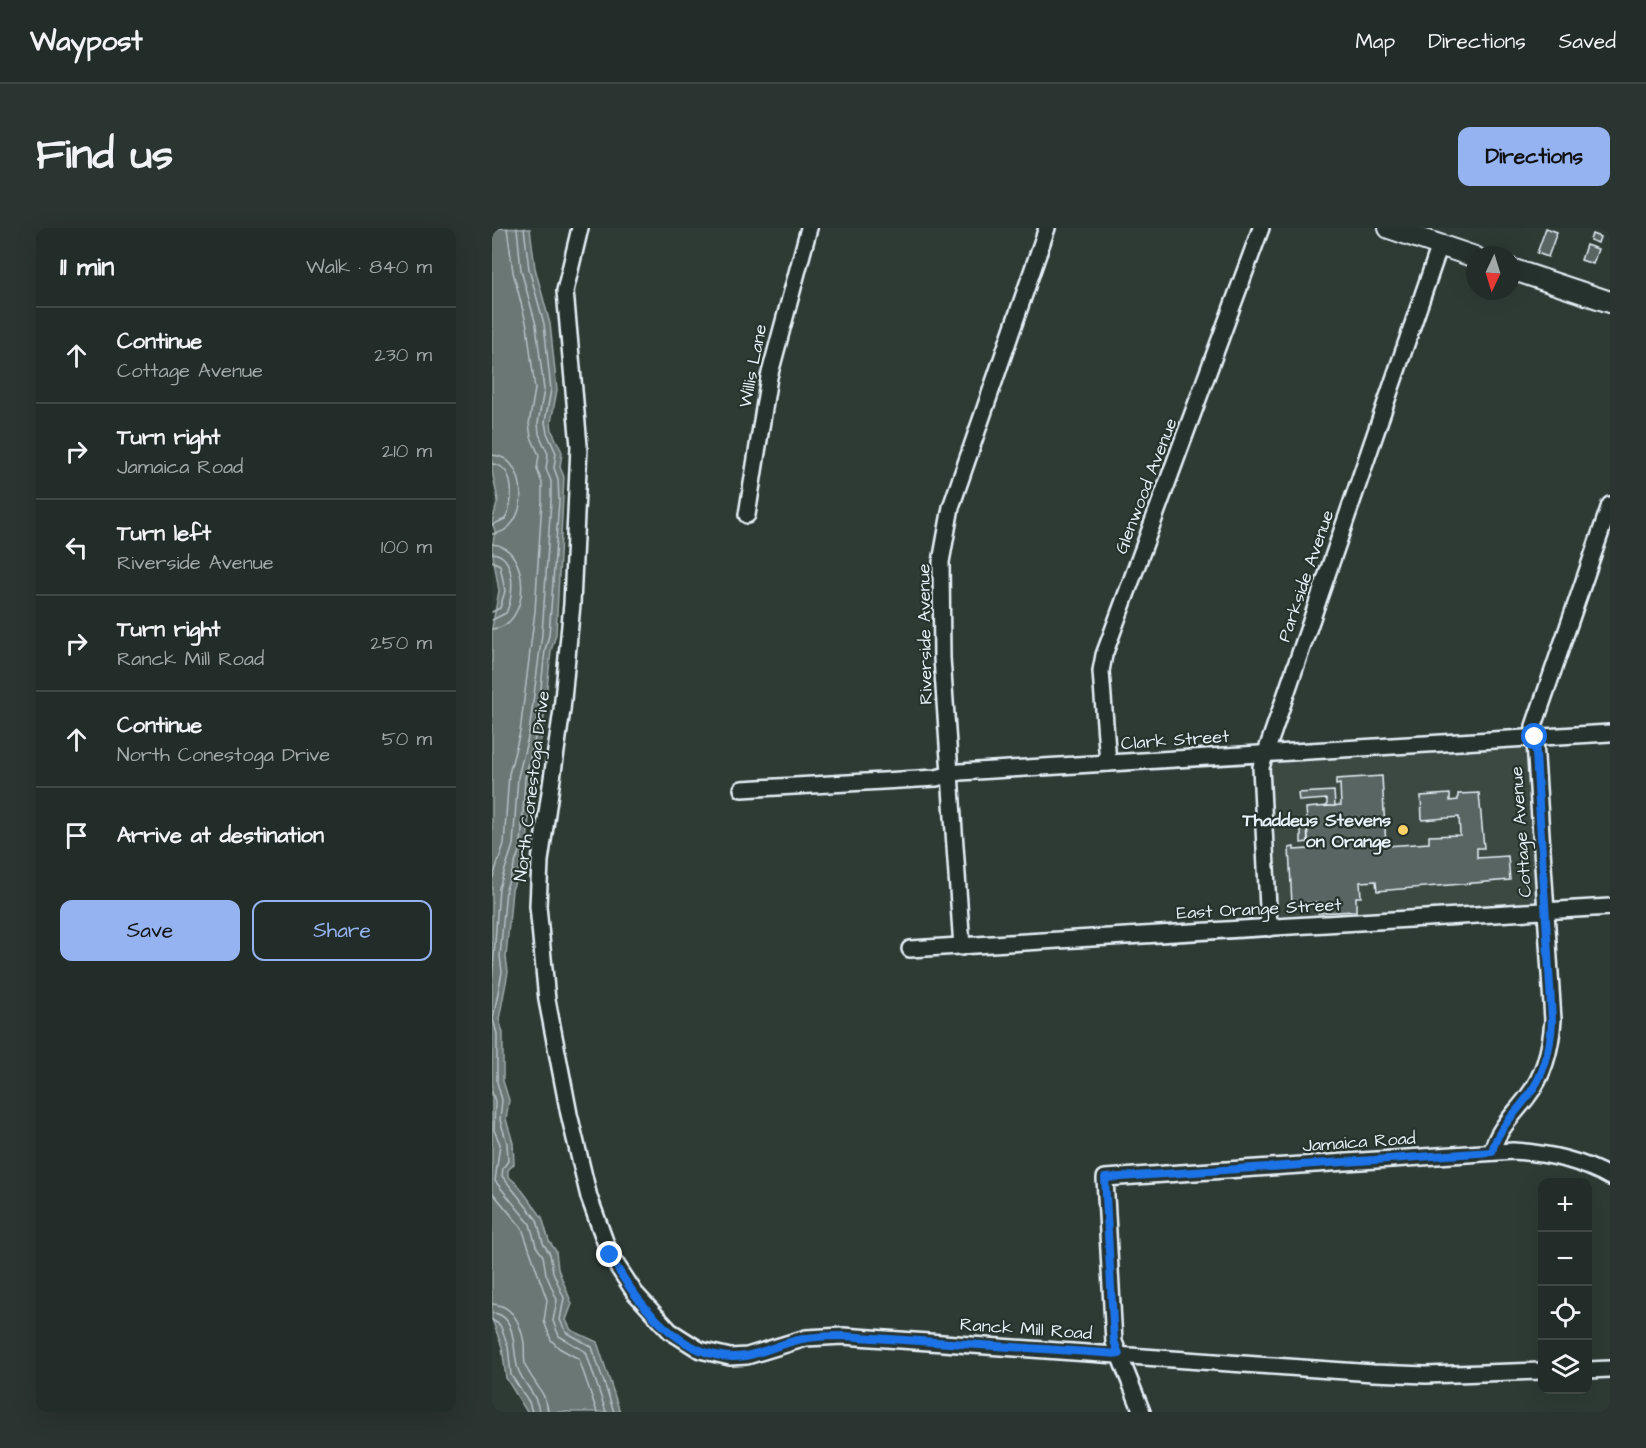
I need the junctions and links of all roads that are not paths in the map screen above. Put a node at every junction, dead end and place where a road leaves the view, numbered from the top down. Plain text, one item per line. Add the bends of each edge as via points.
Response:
1 (580, 228) edge
2 (809, 228) edge
3 (1047, 228) edge
4 (1261, 228) edge
5 (1389, 228) edge
6 (1440, 245) junction
7 (1466, 254) edge
8 (1520, 272) edge
9 (1610, 302) edge
10 (1610, 505) edge
11 (747, 515) dead end
12 (1610, 733) edge
13 (1535, 737) junction
14 (1266, 754) junction
15 (1108, 763) junction
16 (950, 774) junction
17 (742, 789) dead end
18 (1610, 907) edge
19 (1546, 911) junction
20 (1269, 928) junction
21 (962, 946) junction
22 (910, 950) dead end
23 (1492, 1152) junction
24 (1610, 1177) edge
25 (663, 1324) joint
26 (1119, 1354) junction
27 (1610, 1369) edge
28 (1592, 1370) edge
29 (1538, 1371) edge
30 (1142, 1412) edge

1 - 25 street, North Conestoga Drive via 565,291 579,446 572,604 562,710 540,861 538,931 559,1068 598,1228 615,1265
2 - 11 street, Willis Lane via 769,376
3 - 16 street, Riverside Avenue via 945,533 940,593
4 - 15 street, Glenwood Avenue via 1104,655 1101,670
5 - 6 main road
6 - 7 main road
6 - 14 street, Parkside Avenue
8 - 9 main road
10 - 13 street, Cottage Avenue via 1535,722
12 - 13 street, Clark Street
13 - 14 street, Clark Street
13 - 19 street, Cottage Avenue
14 - 15 street, Clark Street
14 - 20 street, Parkside Avenue via 1262,767
15 - 16 street, Clark Street
16 - 17 street, Clark Street
16 - 21 street, Riverside Avenue
18 - 19 street, East Orange Street
19 - 20 street, East Orange Street
19 - 23 street, Cottage Avenue via 1551,1040 1535,1086 1505,1124
20 - 21 street, East Orange Street
21 - 22 street, East Orange Street
23 - 24 street, Jamaica Road via 1555,1156
23 - 26 street, Jamaica Road via 1105,1178 1114,1341
25 - 26 street, Ranck Mill Road via 700,1350 730,1358 806,1338 835,1336
26 - 29 street, Ranck Mill Road via 1426,1375
26 - 30 street
27 - 28 street

